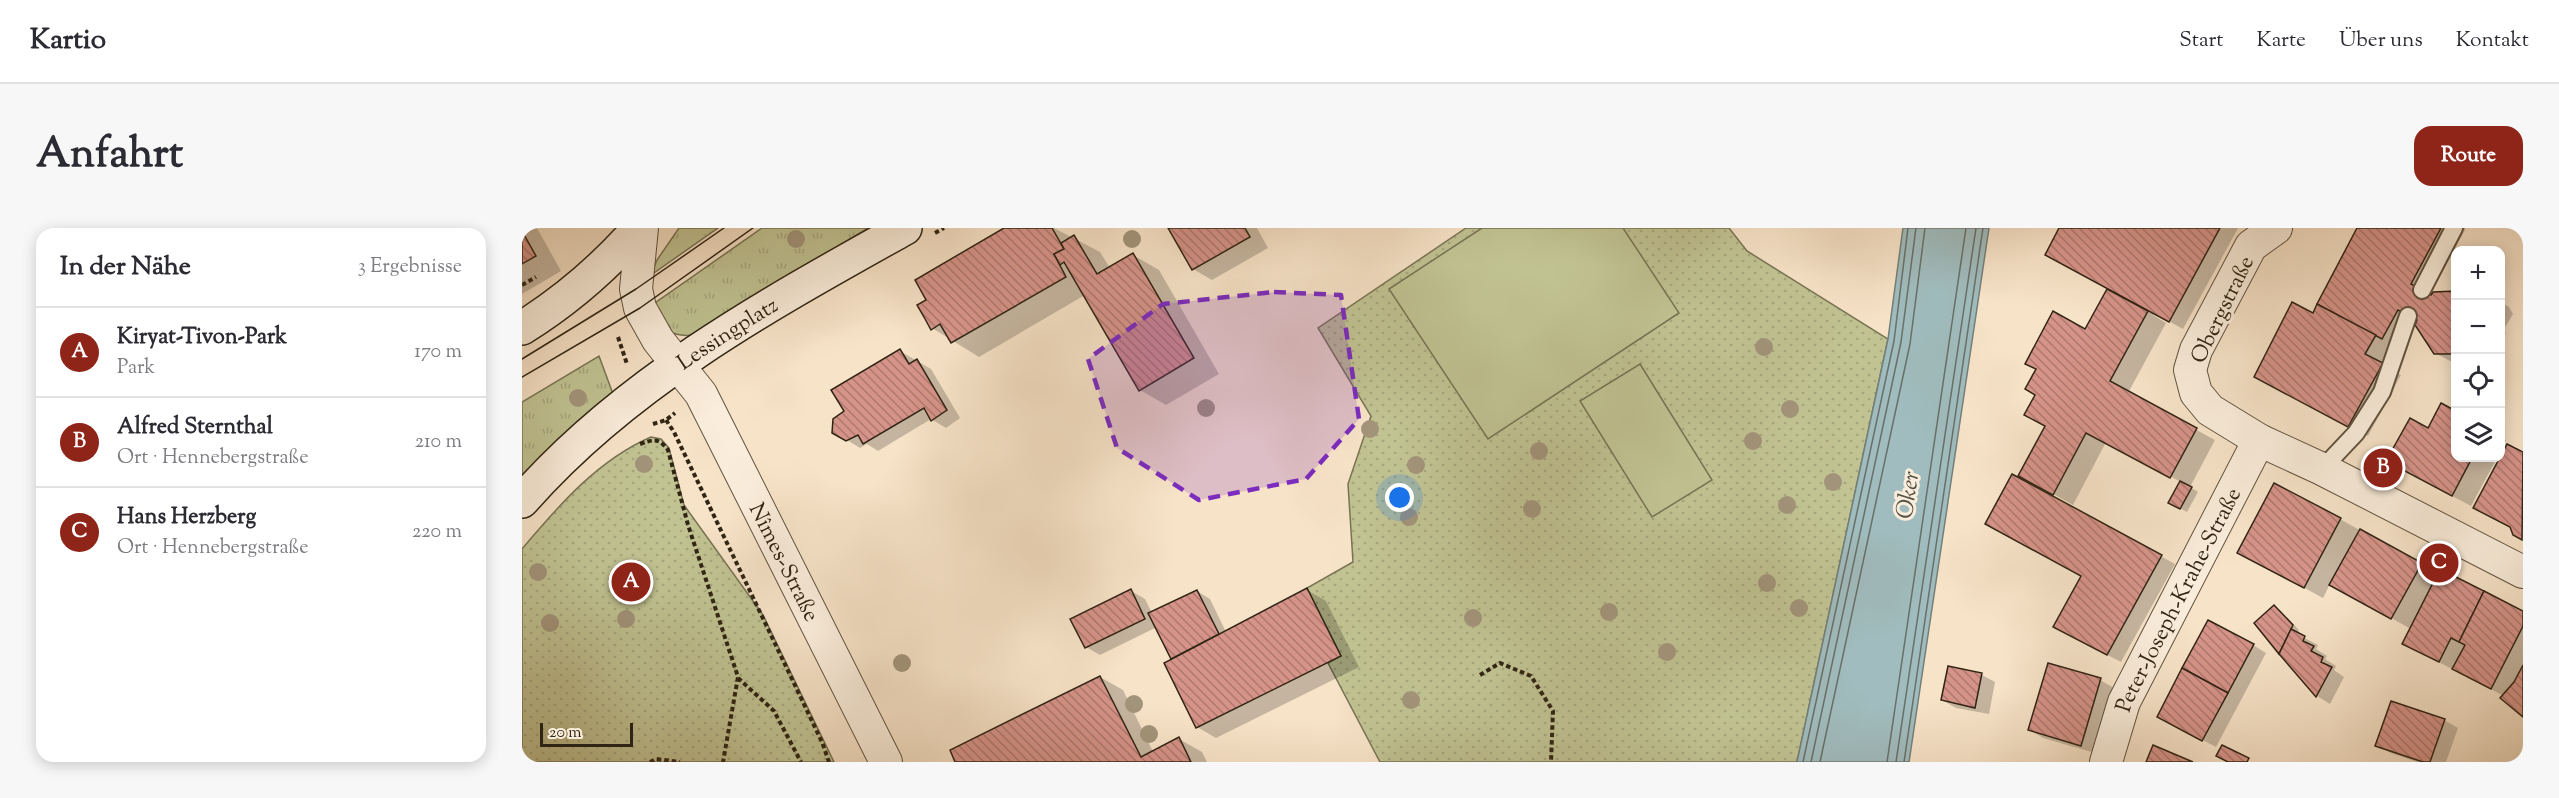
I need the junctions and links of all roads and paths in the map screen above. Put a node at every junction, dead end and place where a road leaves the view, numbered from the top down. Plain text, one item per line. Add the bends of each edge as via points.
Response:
1 (640, 228) edge
2 (905, 228) edge
3 (2276, 228) edge
4 (2454, 228) edge
5 (2422, 290) dead end
6 (2408, 316) dead end
7 (522, 328) edge
8 (679, 364) junction
9 (666, 420) dead end
10 (2259, 440) junction
11 (640, 444) dead end
12 (2322, 469) junction
13 (522, 501) edge
14 (2523, 572) edge
15 (1480, 675) dead end
16 (738, 677) junction
17 (650, 762) edge
18 (680, 762) edge
19 (723, 762) edge
20 (801, 762) edge
21 (829, 762) edge
22 (886, 762) edge
23 (1551, 762) edge
24 (2106, 762) edge

1 - 7 main road via 596,274
1 - 8 street, Lessingplatz via 636,289 640,308 658,340
2 - 8 main road, Lessingplatz via 734,327
3 - 10 street, Obergstraße via 2251,246 2196,350 2190,370 2196,393 2210,410
4 - 5 lane
6 - 12 lane via 2382,392 2355,433
8 - 13 main road via 616,411
8 - 22 street, Nîmes-Straße via 701,394
9 - 21 path
10 - 12 street, Obergstraße
10 - 24 street, Peter-Joseph-Krahe-Straße via 2124,702
11 - 16 path via 653,439 668,450
12 - 14 street, Obergstraße
15 - 23 path via 1500,663 1531,676 1553,711
16 - 19 path
16 - 20 path via 774,711
17 - 18 path

